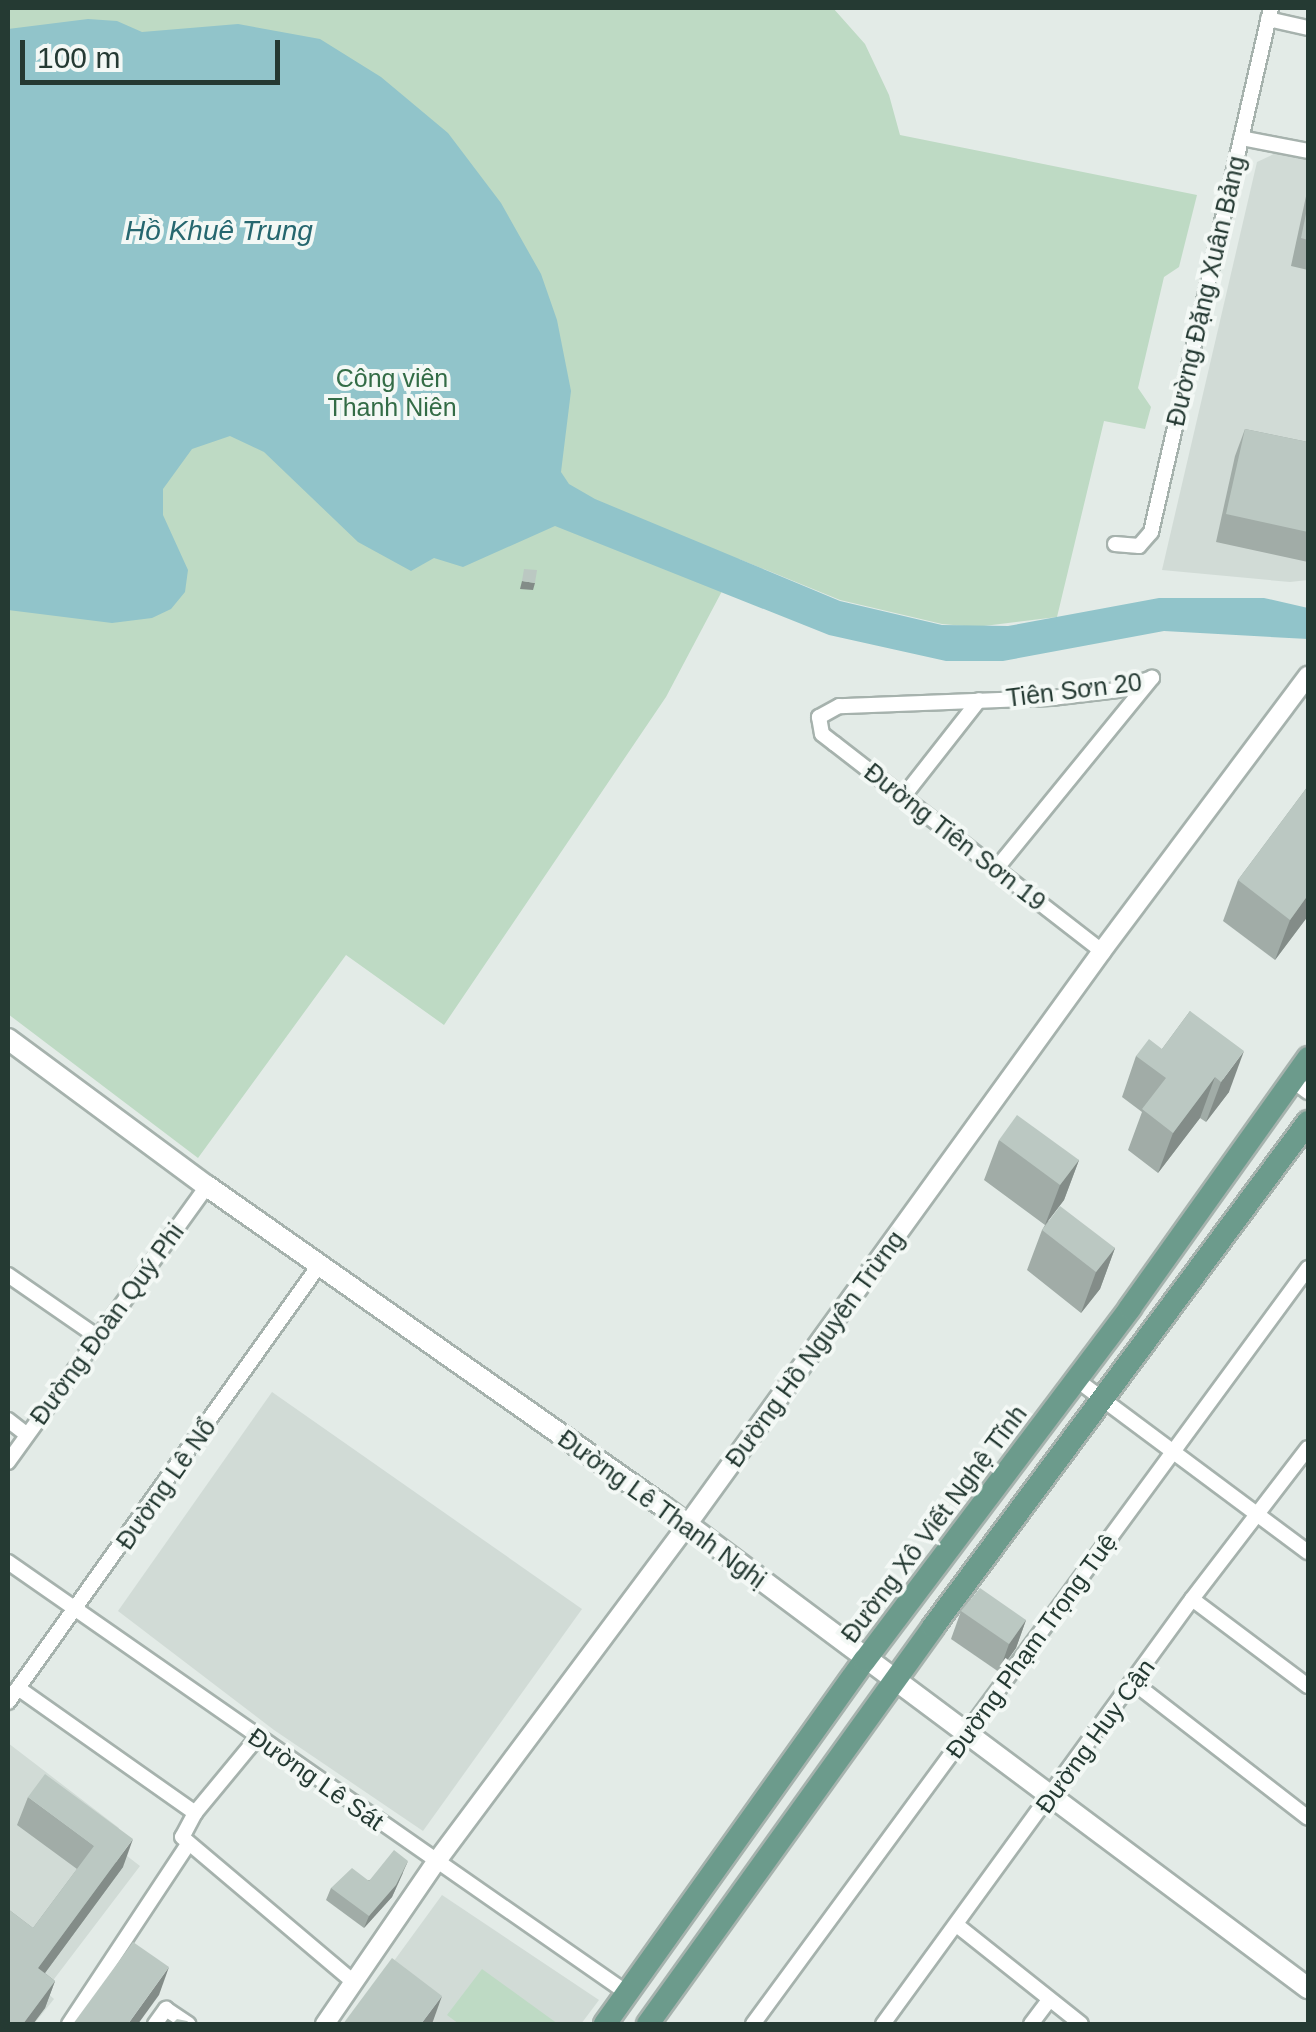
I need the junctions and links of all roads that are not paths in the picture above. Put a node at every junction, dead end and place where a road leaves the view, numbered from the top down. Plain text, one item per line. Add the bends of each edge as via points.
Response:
1 (1269, 13) edge
2 (1308, 28) edge
3 (1241, 138) junction
4 (1308, 150) edge
5 (1115, 544) dead end
6 (1308, 676) edge
7 (979, 700) junction
8 (819, 717) joint
9 (903, 797) junction
10 (996, 869) junction
11 (1102, 951) junction
12 (8, 1038) edge
13 (1308, 1058) edge
14 (1300, 1086) edge
15 (1308, 1122) edge
16 (208, 1186) junction
17 (320, 1264) junction
18 (1308, 1268) edge
19 (8, 1274) edge
20 (98, 1338) junction
21 (1078, 1380) junction
22 (1103, 1399) junction
23 (8, 1420) edge
24 (27, 1434) junction
25 (1308, 1448) edge
26 (1175, 1450) junction
27 (8, 1462) edge
28 (1258, 1515) junction
29 (688, 1525) junction
30 (1308, 1552) edge
31 (8, 1562) edge
32 (1192, 1599) junction
33 (77, 1610) junction
34 (865, 1660) junction
35 (894, 1682) junction
36 (1134, 1683) junction
37 (1308, 1686) edge
38 (18, 1688) junction
39 (8, 1702) edge
40 (965, 1734) junction
41 (257, 1738) junction
42 (1050, 1798) junction
43 (195, 1813) junction
44 (1308, 1818) edge
45 (189, 1844) junction
46 (436, 1862) junction
47 (958, 1926) junction
48 (355, 1983) junction
49 (1308, 1988) edge
50 (627, 1993) junction
51 (1049, 2000) junction
52 (70, 2024) edge
53 (155, 2024) edge
54 (188, 2024) edge
55 (325, 2024) edge
56 (605, 2024) edge
57 (648, 2024) edge
58 (753, 2024) edge
59 (882, 2024) edge
60 (1031, 2024) edge
61 (1081, 2024) edge

1 - 2 street
1 - 3 street, Đường Đặng Xuân Bảng
3 - 4 street
3 - 5 street, Đường Đặng Xuân Bảng via 1151,532 1139,546
6 - 11 street, Đường Hồ Nguyên Trừng
7 - 8 street, Tiên Sơn 20 via 839,706
7 - 9 street
7 - 10 street, Tiên Sơn 20 via 1118,690 1152,678
8 - 9 street, Đường Tiên Sơn 19 via 822,734
9 - 10 street, Đường Tiên Sơn 19
10 - 11 street, Đường Tiên Sơn 19
11 - 29 street, Đường Hồ Nguyên Trừng
12 - 16 main road, Đường Lê Thanh Nghị
13 - 14 main road, Đường Xô Viết Nghệ Tĩnh
14 - 21 main road, Đường Xô Viết Nghệ Tĩnh
15 - 22 main road
16 - 17 main road, Đường Lê Thanh Nghị
16 - 20 street, Đường Đoàn Quý Phi
17 - 29 main road, Đường Lê Thanh Nghị
17 - 33 street, Đường Lê Nổ
18 - 26 street, Đường Phạm Trọng Tuệ
19 - 20 street
20 - 24 street, Đường Đoàn Quý Phi
21 - 22 street
21 - 34 main road, Đường Xô Viết Nghệ Tĩnh
22 - 26 street
22 - 35 main road
23 - 24 street
24 - 27 street, Đường Đoàn Quý Phi
25 - 28 street, Đường Huy Cận
26 - 28 street
26 - 40 street, Đường Phạm Trọng Tuệ
28 - 30 street
28 - 32 street, Đường Huy Cận
29 - 34 main road, Đường Lê Thanh Nghị
29 - 46 street, Đường Hồ Nguyên Trừng
31 - 33 street, Đường Lê Sát
32 - 36 street, Đường Huy Cận
32 - 37 street
33 - 38 street, Đường Lê Nổ
33 - 41 street, Đường Lê Sát
34 - 35 main road, Đường Lê Thanh Nghị
34 - 50 main road, Đường Xô Viết Nghệ Tĩnh
35 - 40 main road, Đường Lê Thanh Nghị
35 - 57 main road
36 - 42 street, Đường Huy Cận
36 - 44 street
38 - 39 street, Đường Lê Nổ
38 - 43 street
40 - 42 main road, Đường Lê Thanh Nghị
40 - 58 street, Đường Phạm Trọng Tuệ
41 - 43 street
41 - 46 street, Đường Lê Sát
42 - 47 street, Đường Huy Cận
42 - 49 main road, Đường Lê Thanh Nghị
43 - 45 street via 182,1837
45 - 48 street
45 - 52 street
46 - 48 street, Đường Hồ Nguyên Trừng
46 - 50 street, Đường Lê Sát
47 - 51 street
47 - 59 street, Đường Huy Cận
48 - 55 street, Đường Hồ Nguyên Trừng
50 - 56 main road, Đường Xô Viết Nghệ Tĩnh
51 - 60 street
51 - 61 street
53 - 54 street via 166,2008

